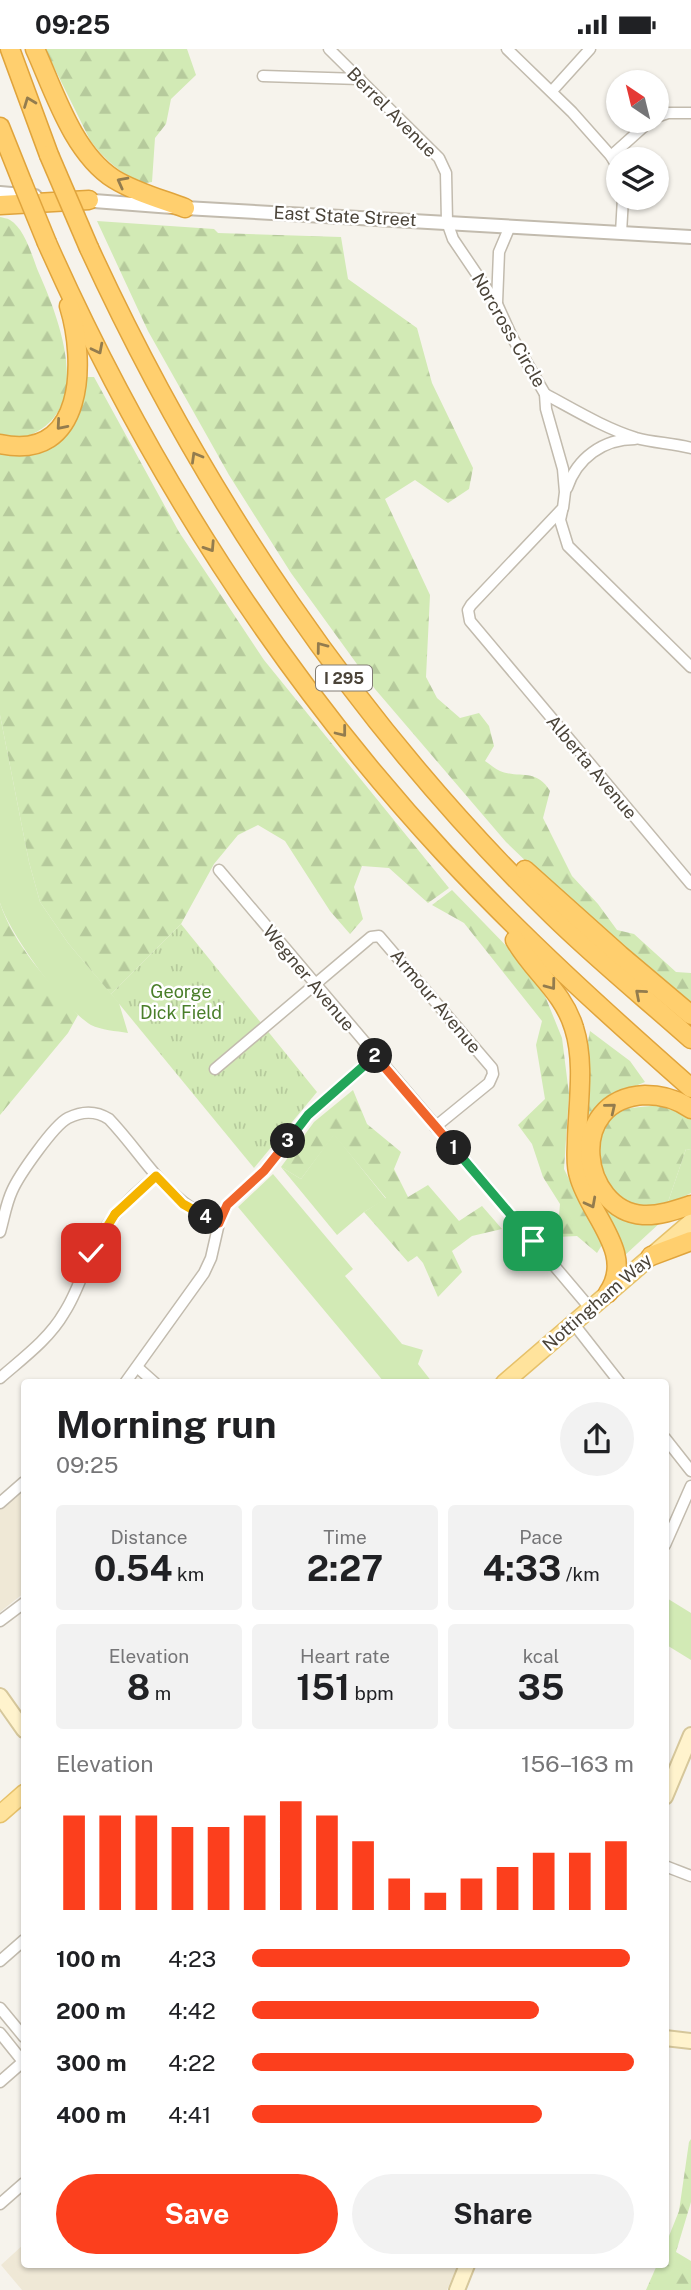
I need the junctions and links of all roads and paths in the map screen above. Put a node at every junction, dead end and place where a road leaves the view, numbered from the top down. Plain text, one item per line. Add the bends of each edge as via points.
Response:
1 (10, 49) edge
2 (35, 49) edge
3 (329, 49) edge
4 (507, 49) edge
5 (590, 49) edge
6 (263, 76) dead end
7 (360, 79) junction
8 (552, 90) junction
9 (669, 113) edge
10 (691, 113) edge
11 (0, 127) edge
12 (637, 133) edge
13 (621, 147) edge
14 (606, 150) edge
15 (0, 193) edge
16 (89, 200) junction
17 (0, 205) edge
18 (185, 208) junction
19 (622, 210) edge
20 (447, 222) junction
21 (510, 226) junction
22 (621, 233) junction
23 (691, 237) edge
24 (47, 243) junction
25 (497, 304) junction
26 (545, 394) junction
27 (640, 439) junction
28 (0, 444) edge
29 (691, 449) edge
30 (565, 492) junction
31 (563, 508) junction
32 (691, 667) edge
33 (389, 735) junction
34 (219, 870) dead end
35 (691, 884) edge
36 (498, 910) junction
37 (314, 985) junction
38 (691, 1015) edge
39 (691, 1039) edge
40 (375, 1056) junction
41 (215, 1069) dead end
42 (691, 1089) edge
43 (691, 1109) edge
44 (435, 1126) junction
45 (156, 1176) junction
46 (691, 1205) edge
47 (691, 1222) edge
48 (219, 1223) junction
49 (0, 1232) edge
50 (691, 1241) edge
51 (651, 1256) junction
52 (608, 1293) junction
53 (590, 1308) junction
54 (573, 1323) junction
55 (137, 1367) junction
56 (0, 1378) edge
57 (128, 1379) edge
58 (150, 1379) edge
59 (508, 1379) edge
60 (617, 1379) edge
61 (669, 1443) edge
62 (691, 1471) edge
63 (21, 1485) edge
64 (691, 1486) edge
65 (0, 1503) edge
66 (669, 1536) edge
67 (21, 1605) edge
68 (0, 1621) edge
69 (0, 1696) edge
70 (21, 1726) edge
71 (691, 1735) edge
72 (669, 1787) edge
73 (21, 1796) edge
74 (0, 1814) edge
75 (669, 1868) edge
76 (691, 1876) edge
77 (21, 1943) edge
78 (0, 1961) edge
79 (0, 2008) edge
80 (0, 2033) edge
81 (21, 2033) edge
82 (669, 2038) edge
83 (691, 2041) edge
84 (21, 2058) edge
85 (21, 2064) edge
86 (0, 2082) edge
87 (21, 2186) edge
88 (0, 2204) edge
89 (466, 2268) edge
90 (457, 2290) edge

33 -> 1 highway, I 295, bridge via 316,640 239,527 169,410 89,248
18 -> 2 highway via 124,184 95,164 74,133
3 - 7 street, Berrel Avenue
4 - 8 street
5 - 8 street
6 - 7 street
7 - 20 street, Berrel Avenue via 439,158 446,173
8 - 14 street
9 - 10 street
11 - 24 highway, I 295, bridge
12 - 13 street
15 - 16 street, East State Street
16 - 17 highway
16 - 18 street, East State Street
18 - 20 street, East State Street
19 - 22 street
20 - 21 street, East State Street
20 - 25 street, Norcross Circle via 453,239
21 - 22 street, East State Street
21 - 25 street via 499,252
22 - 23 street, East State Street
24 -> 28 highway via 75,333 75,399 66,421 50,436 29,445
24 -> 36 highway, I 295 via 139,429 235,586 352,745
25 - 26 street, Norcross Circle
26 - 27 street
26 - 30 street, Norcross Circle
27 - 29 street
27 - 30 street via 593,451 576,469
30 - 31 street, Norcross Circle
31 - 32 street, Norcross Circle via 560,520 568,546
31 - 35 street, Alberta Avenue via 471,605 470,621
33 - 38 highway via 538,883
39 -> 33 highway, I 295 via 552,915
34 - 37 street, Wegner Avenue
36 - 42 highway, I 295
36 -> 52 highway via 518,946 552,985 574,1026 579,1056 576,1163 582,1187 616,1251 618,1270
37 - 40 street, Wegner Avenue
37 - 41 street, Armour Avenue
37 - 44 street, Armour Avenue via 370,937 380,936 395,952 492,1068 489,1083
40 - 44 street, Wegner Avenue
40 - 48 street via 308,1115 264,1171 227,1205
46 -> 43 highway via 656,1214 629,1212 596,1180 589,1153 596,1123 620,1101 651,1095 673,1098
44 - 53 street, Wegner Avenue
45 - 48 street via 183,1204
45 - 49 street via 108,1118 95,1112 65,1119 19,1176
45 - 56 street via 110,1220 57,1324
47 - 51 main road, Nottingham Way
48 - 55 street via 204,1273
50 - 51 highway
51 - 52 main road, Nottingham Way
52 - 53 main road, Nottingham Way
53 - 54 main road, Nottingham Way
54 - 59 main road, Nottingham Way
54 - 60 street
55 - 57 street
55 - 58 street
61 - 62 street
63 - 65 street
64 - 66 street
67 - 68 street
69 - 70 main road
71 - 72 main road
73 - 74 main road
75 - 76 street
77 - 78 street
79 - 81 street
80 - 84 street
82 - 83 main road
85 - 86 street
87 - 88 street
89 - 90 main road

